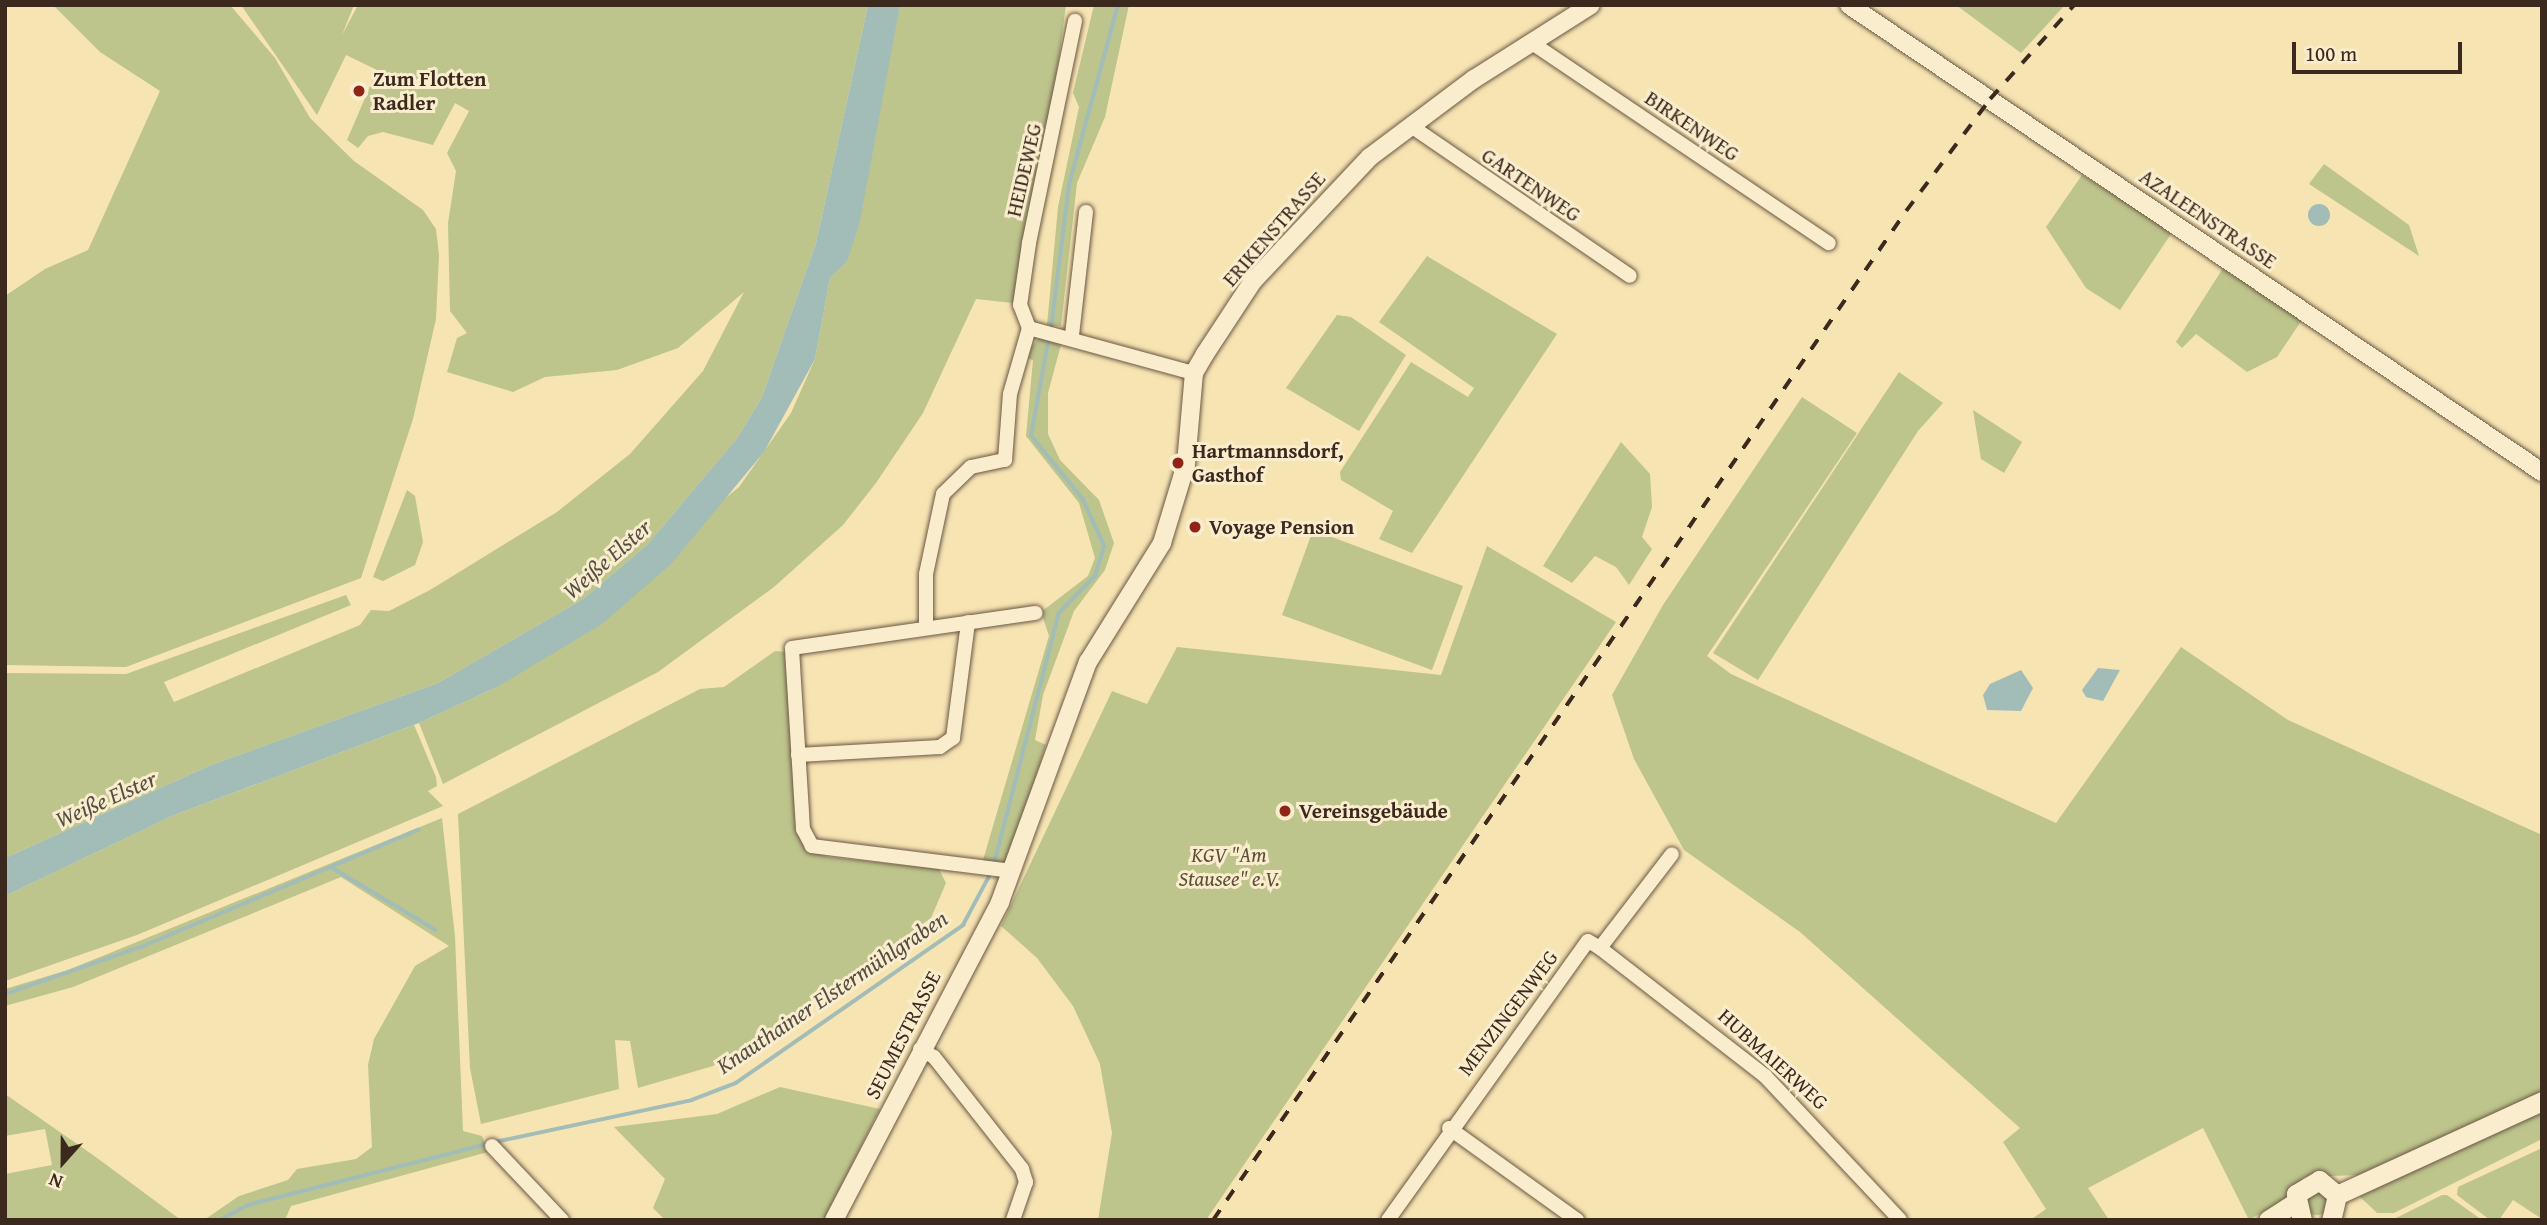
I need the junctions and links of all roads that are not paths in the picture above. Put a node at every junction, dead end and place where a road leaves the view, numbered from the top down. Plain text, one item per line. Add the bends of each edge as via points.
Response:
1 (1591, 5) edge
2 (1849, 5) edge
3 (1075, 21) dead end
4 (1532, 43) junction
5 (1410, 127) junction
6 (1086, 212) dead end
7 (1829, 243) dead end
8 (1630, 276) dead end
9 (1050, 332) junction
10 (1194, 373) junction
11 (2542, 472) edge
12 (1036, 613) dead end
13 (968, 622) junction
14 (926, 626) junction
15 (1058, 732) joint
16 (798, 755) junction
17 (1672, 854) dead end
18 (998, 867) junction
19 (1600, 948) junction
20 (920, 1049) junction
21 (2542, 1101) edge
22 (1449, 1128) junction
23 (492, 1146) dead end
24 (2337, 1195) junction
25 (2298, 1212) edge
26 (2333, 1218) edge
27 (562, 1220) edge
28 (834, 1220) edge
29 (1013, 1220) edge
30 (1388, 1220) edge
31 (1577, 1220) edge
32 (1900, 1220) edge
33 (2269, 1220) edge

1 - 4 street, ERIKENSTRASSE
2 - 11 street, AZALEENSTRASSE
3 - 9 street, HEIDEWEG via 1020,305
4 - 5 street, ERIKENSTRASSE
4 - 7 street, BIRKENWEG
5 - 8 street, GARTENWEG
5 - 10 street, ERIKENSTRASSE via 1370,157 1269,263
6 - 9 street, HEIDEWEG
9 - 10 street
9 - 14 street, HEIDEWEG via 1010,394 1005,460 961,473 937,509 926,574
10 - 15 street, ERIKENSTRASSE via 1186,464 1162,543 1096,647
12 - 13 street
13 - 14 street
13 - 16 street via 953,738 940,747
14 - 16 street via 792,648
15 - 18 street, SEUMESTRASSE
16 - 18 street via 803,829 812,846 829,853
17 - 19 street
18 - 20 street, SEUMESTRASSE via 984,935
19 - 22 street, MENZINGENWEG via 1588,941
19 - 32 street, HUBMAIERWEG via 1765,1076
20 - 28 street, SEUMESTRASSE
20 - 29 street via 1022,1169 1026,1182
21 - 24 main road
22 - 30 street, MENZINGENWEG
22 - 31 street
23 - 27 street
24 - 25 main road via 2325,1182 2313,1181 2299,1189
24 - 26 main road
25 - 33 main road

